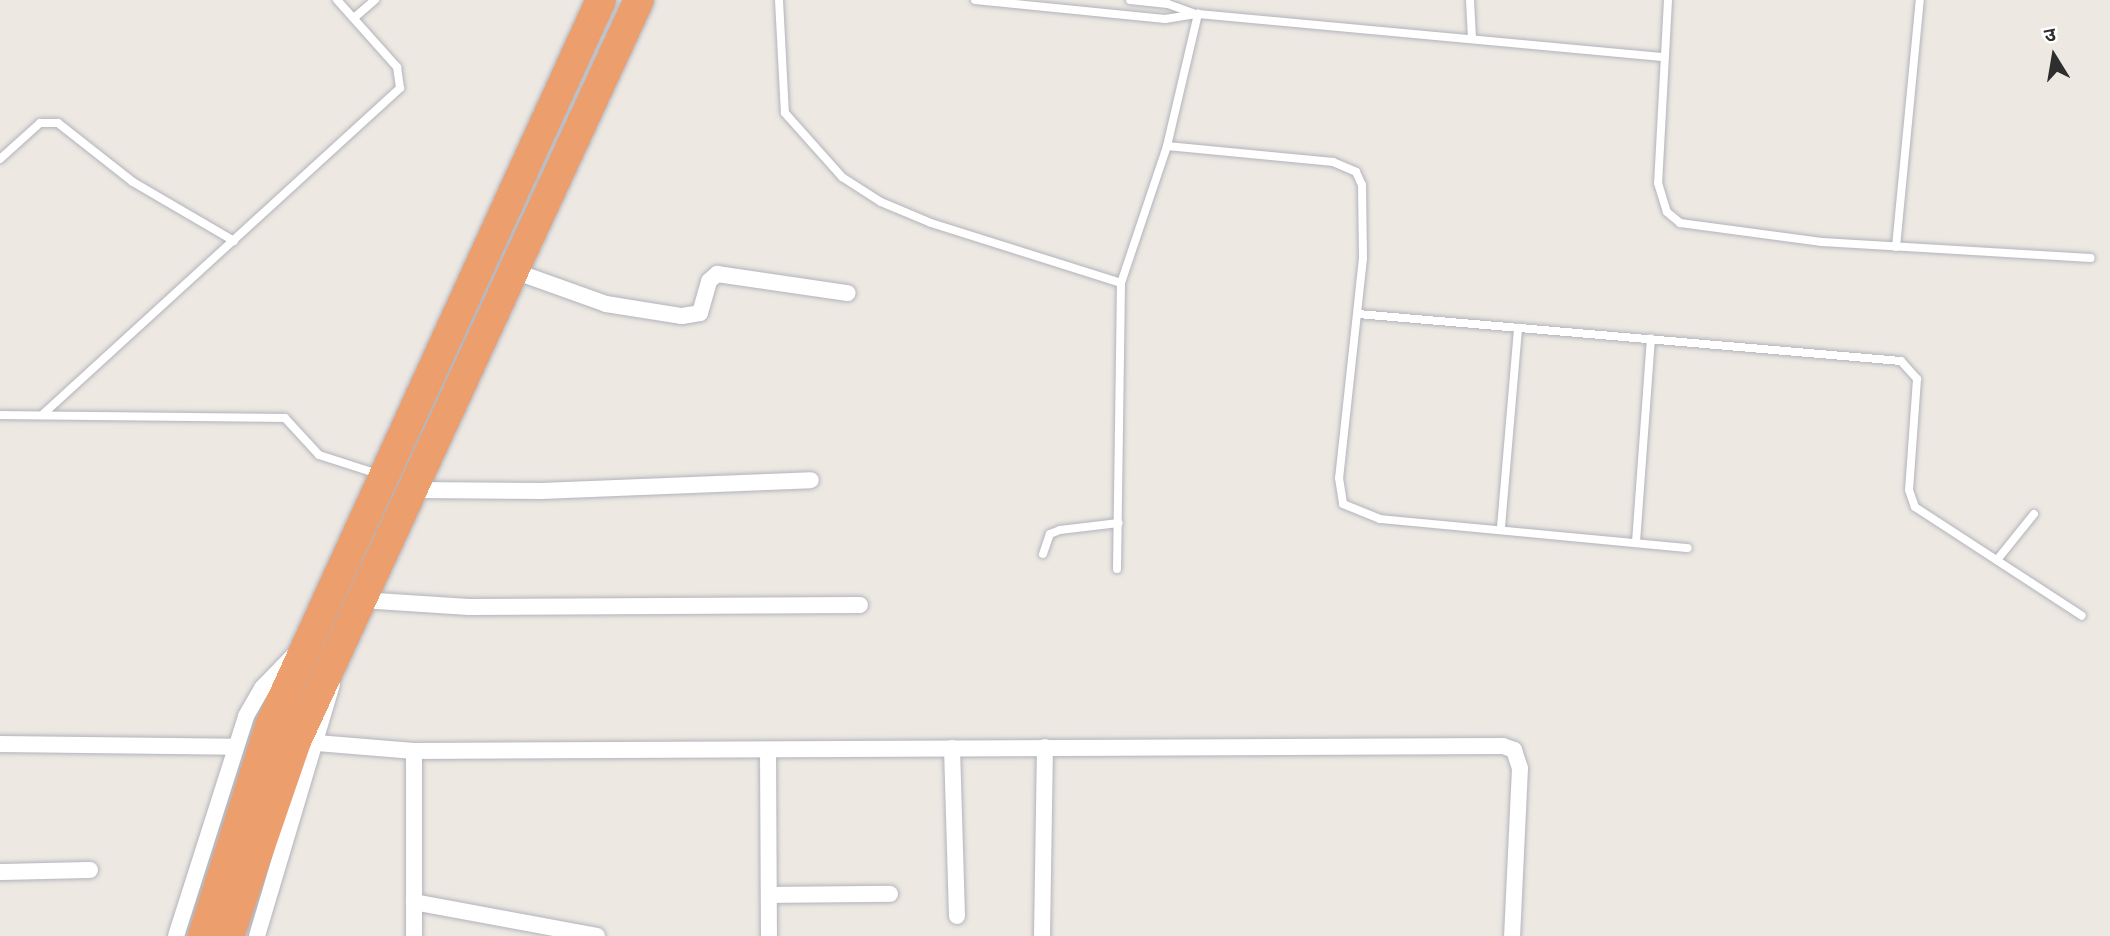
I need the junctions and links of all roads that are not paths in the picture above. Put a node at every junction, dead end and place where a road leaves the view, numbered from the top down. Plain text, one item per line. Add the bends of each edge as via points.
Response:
1 (337, 0) edge
2 (375, 0) edge
3 (601, 0) edge
4 (639, 0) edge
5 (779, 0) edge
6 (975, 0) edge
7 (1130, 0) edge
8 (1470, 0) edge
9 (1668, 0) edge
10 (1920, 0) edge
11 (1195, 14) junction
12 (354, 18) junction
13 (1472, 38) junction
14 (1662, 57) junction
15 (1167, 146) junction
16 (0, 159) edge
17 (234, 241) junction
18 (1896, 247) junction
19 (2091, 258) dead end
20 (514, 271) junction
21 (1121, 284) junction
22 (848, 293) dead end
23 (1358, 314) junction
24 (1518, 328) junction
25 (1651, 339) junction
26 (0, 415) edge
27 (42, 415) junction
28 (381, 474) junction
29 (811, 480) dead end
30 (413, 490) junction
31 (2034, 514) dead end
32 (1119, 523) junction
33 (1501, 527) junction
34 (1636, 542) junction
35 (1688, 548) dead end
36 (1042, 554) dead end
37 (1997, 560) junction
38 (1117, 569) dead end
39 (361, 600) junction
40 (860, 604) dead end
41 (2082, 616) dead end
42 (309, 640) junction
43 (337, 652) junction
44 (317, 743) junction
45 (0, 744) edge
46 (235, 747) junction
47 (1045, 747) junction
48 (952, 748) junction
49 (768, 750) junction
50 (415, 751) junction
51 (90, 870) dead end
52 (0, 872) edge
53 (890, 894) dead end
54 (769, 895) junction
55 (414, 902) junction
56 (957, 916) dead end
57 (523, 928) edge
58 (176, 936) edge
59 (203, 936) edge
60 (229, 936) edge
61 (257, 936) edge
62 (414, 936) edge
63 (597, 936) edge
64 (769, 936) edge
65 (1042, 936) edge
66 (1512, 936) edge

1 - 12 lane
2 - 12 lane
3 - 28 highway
4 - 20 highway
5 - 21 lane via 786,113 794,129 842,177 881,202 931,223
6 - 11 lane via 1165,19
7 - 11 lane via 1168,4
8 - 13 lane
9 - 14 lane
10 - 18 lane
11 - 13 lane
11 - 15 lane
12 - 17 lane via 397,67 400,88
13 - 14 lane
14 - 18 lane via 1658,183 1667,212 1680,223 1722,233
15 - 21 lane
15 - 23 lane via 1333,162 1356,172 1364,210
16 - 17 lane via 40,123 58,123 133,182
17 - 27 lane
18 - 19 lane
20 - 22 street via 606,304 682,316 700,313 709,281 718,274
20 - 30 highway
21 - 32 lane
23 - 24 lane
23 - 33 lane via 1339,478 1343,504 1380,519
24 - 25 lane
24 - 33 lane
25 - 34 lane
25 - 37 lane via 1901,361 1917,379 1911,499 1924,516
26 - 27 lane
27 - 28 lane via 285,418 319,455
28 - 42 highway
29 - 30 street via 541,491
30 - 39 highway
31 - 37 lane
32 - 36 lane via 1060,530 1051,534
32 - 38 lane
33 - 34 lane
34 - 35 lane
37 - 41 lane
39 - 40 street via 469,607
39 - 43 highway
42 - 46 street via 262,688
42 - 59 highway via 254,764
43 - 44 street
43 - 60 highway via 273,796
44 - 50 street
44 - 61 street
45 - 46 street
46 - 58 street
47 - 48 street
47 - 65 street
47 - 66 street via 1514,750 1520,768
48 - 49 street
48 - 56 street
49 - 50 street
49 - 54 street
50 - 55 street
51 - 52 street
53 - 54 street
54 - 64 street
55 - 57 street
55 - 62 street
57 - 63 street

